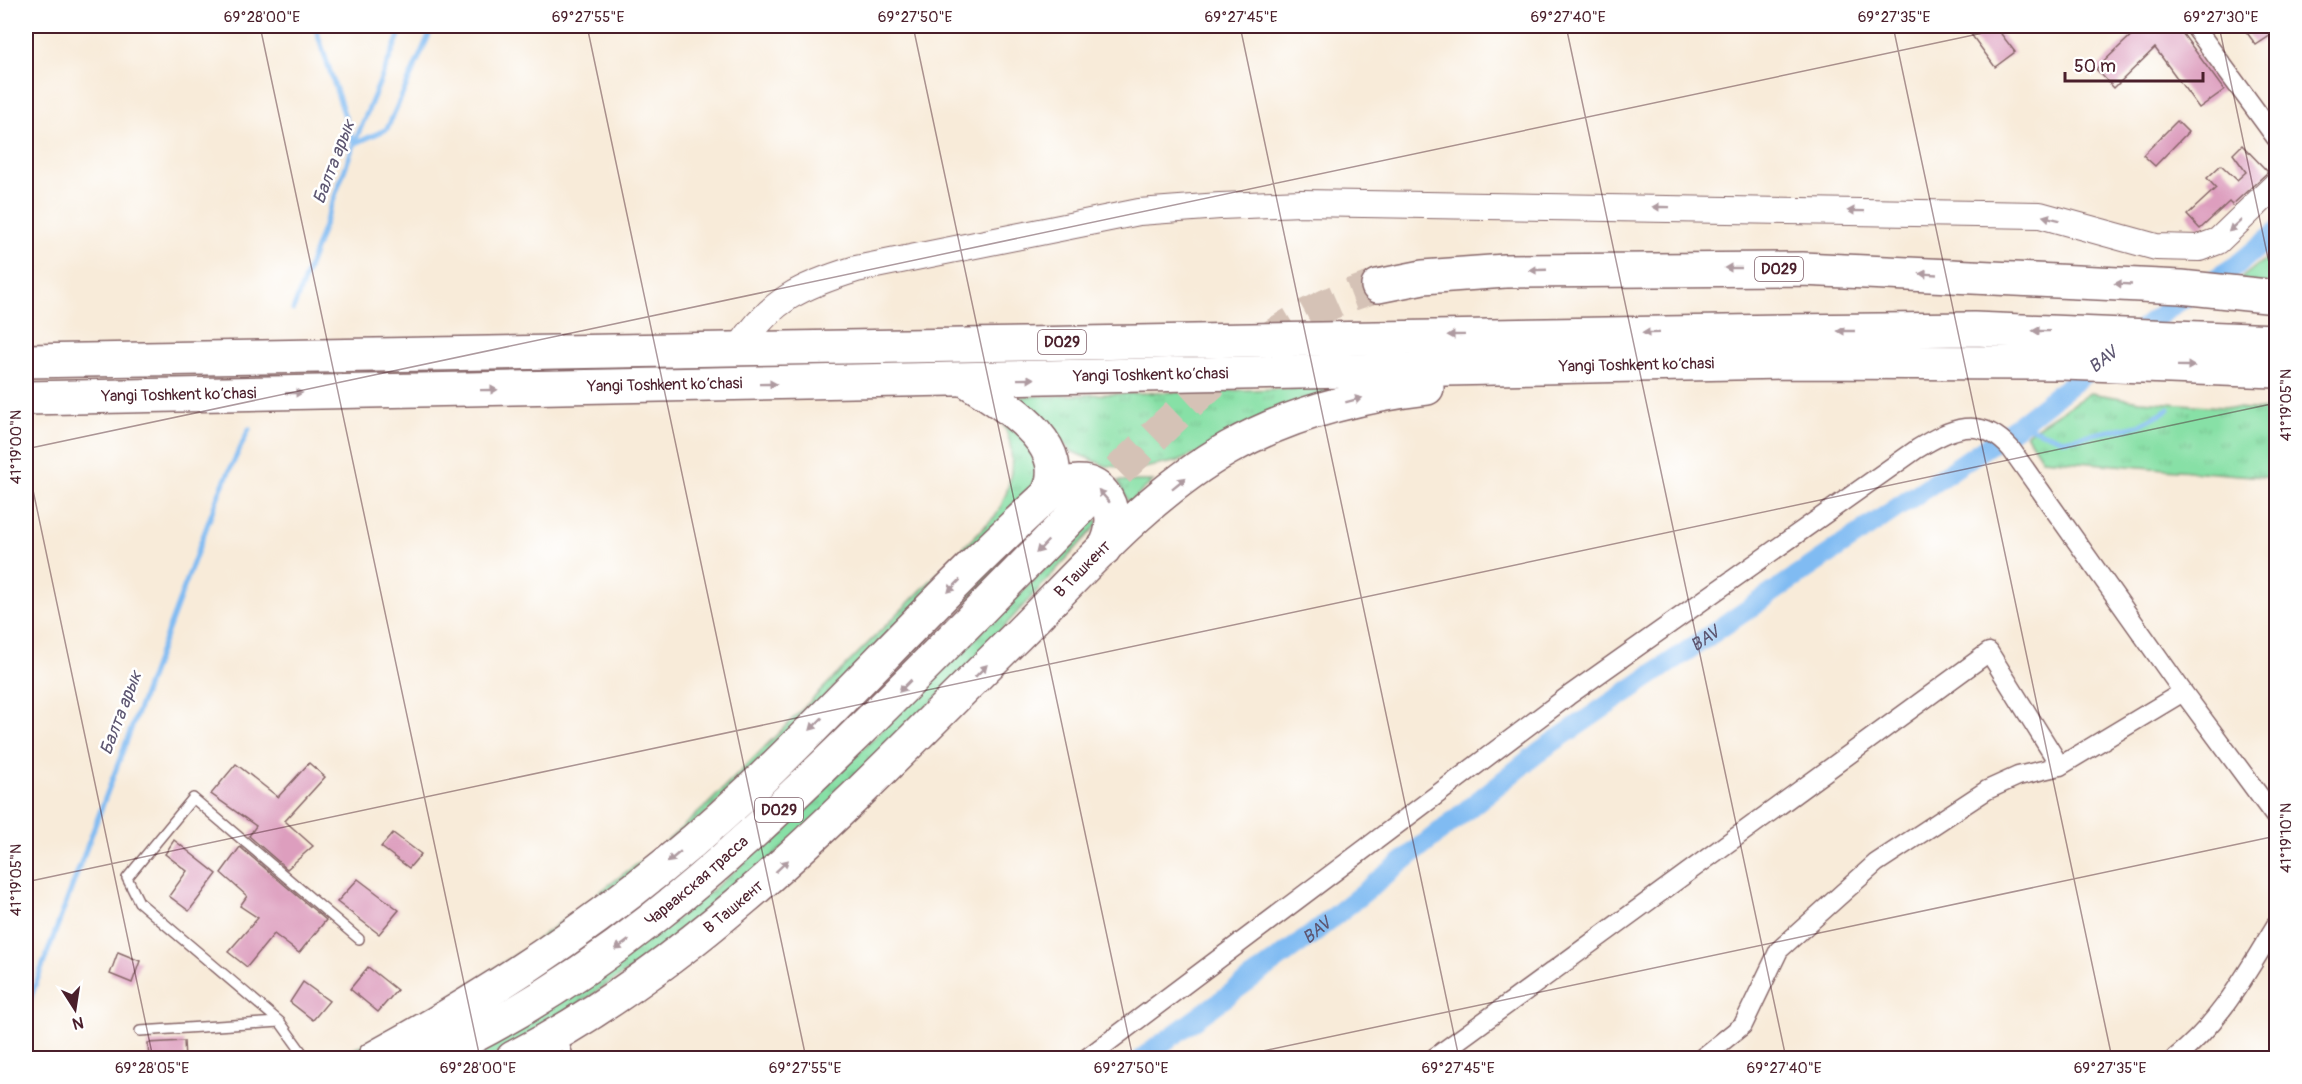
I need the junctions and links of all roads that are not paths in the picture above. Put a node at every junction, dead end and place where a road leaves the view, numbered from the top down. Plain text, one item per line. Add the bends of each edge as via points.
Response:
1 (2194, 26) edge
2 (2277, 138) edge
3 (2277, 185) edge
4 (1378, 286) tunnel mouth
5 (2277, 297) edge
6 (2277, 340) edge
7 (739, 348) junction
8 (26, 361) edge
9 (1783, 362) junction
10 (2277, 371) edge
11 (966, 380) junction
12 (26, 399) edge
13 (1047, 495) junction
14 (1083, 505) tunnel mouth
15 (1104, 549) junction
16 (2183, 692) junction
17 (2060, 766) junction
18 (2277, 818) edge
19 (2277, 925) edge
20 (359, 939) dead end
21 (280, 1022) junction
22 (140, 1031) dead end
23 (565, 1045) edge
24 (306, 1059) edge
25 (374, 1059) edge
26 (429, 1059) edge
27 (513, 1059) edge
28 (1087, 1059) edge
29 (1434, 1059) edge
30 (1702, 1059) edge
31 (2175, 1059) edge

1 - 2 street
3 -> 7 street via 2218,241 2199,248 2178,249 2156,247 2040,215 1302,203 1139,212 827,278 775,305
5 -> 4 highway, D029 via 2181,287 1866,271 1715,268 1467,273
6 -> 7 highway, Yangi Toshkent ko‘chasi / D029 via 1974,330
7 - 8 highway, Yangi Toshkent ko‘chasi / D029
9 -> 10 highway, Yangi Toshkent ko‘chasi / D029 via 2063,363
11 -> 9 highway, Yangi Toshkent ko‘chasi / D029
15 -> 9 highway, В Ташкент / D029 via 1180,481 1226,449 1296,417 1331,407 1430,387 1595,379
12 -> 11 highway, Yangi Toshkent ko‘chasi / D029
11 - 13 highway via 1006,406 1050,450 1054,475
15 -> 13 highway via 1113,520 1112,506 1104,494 1091,485 1076,482 1060,485
13 -> 25 highway via 750,790 653,875 557,948
14 -> 26 highway, Чарвакская трасса / D029 via 788,801 687,893 633,937 550,993
23 -> 15 highway, В Ташкент / D029 via 755,891
16 - 17 street
16 - 18 street
16 - 28 street via 2012,449 1998,436 1978,429 1949,431 1888,469 1568,696
17 - 29 street via 1989,652
17 - 30 street via 2018,776 1987,790 1876,863 1779,950 1743,1025
19 - 31 street via 2223,1010
20 - 21 lane via 193,798 127,878 139,902
21 - 22 lane
21 - 24 lane
23 - 27 highway, В Ташкент / D029

